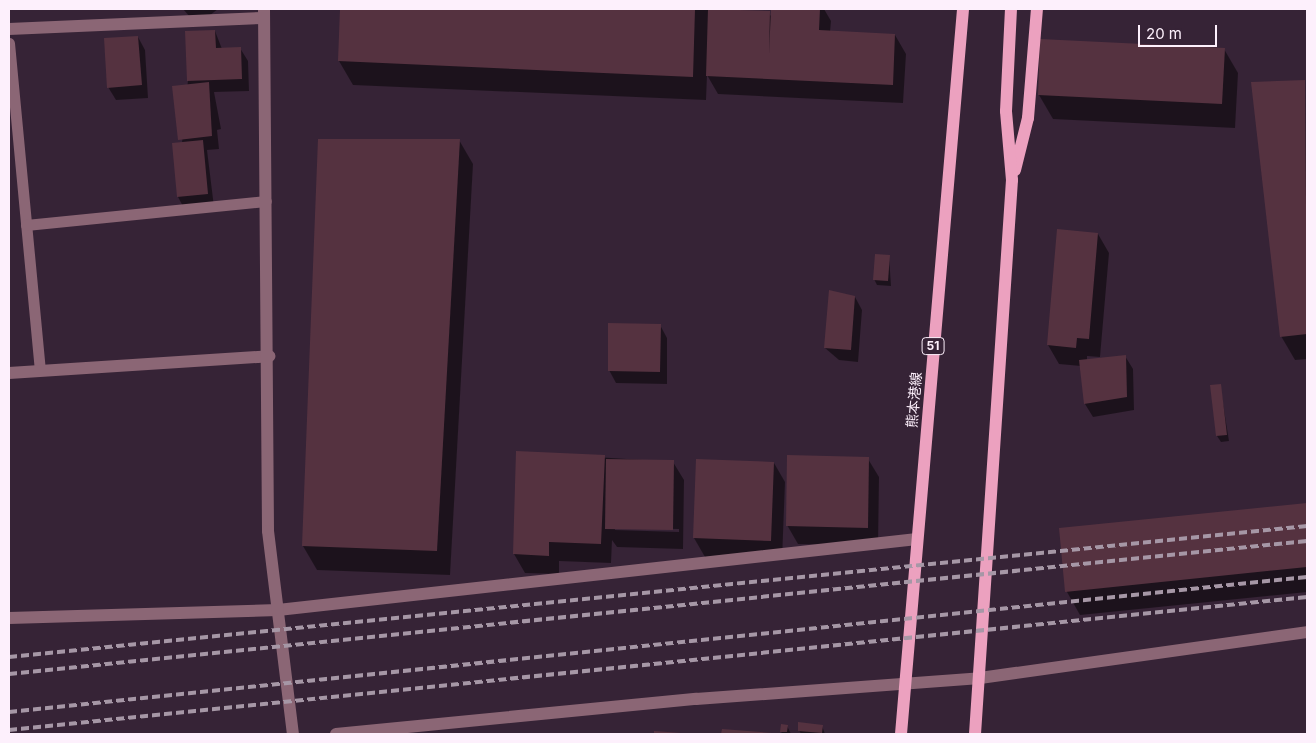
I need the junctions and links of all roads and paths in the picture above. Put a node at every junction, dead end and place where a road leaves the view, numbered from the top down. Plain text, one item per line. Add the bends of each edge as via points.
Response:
1 (963, 9) edge
2 (1011, 9) edge
3 (1037, 9) edge
4 (264, 13) edge
5 (9, 30) edge
6 (9, 43) edge
7 (1012, 180) junction
8 (266, 201) junction
9 (26, 225) junction
10 (269, 356) junction
11 (40, 370) junction
12 (9, 373) edge
13 (917, 539) junction
14 (278, 610) junction
15 (9, 618) edge
16 (1307, 632) edge
17 (980, 678) junction
18 (905, 683) junction
19 (293, 734) edge
20 (336, 734) edge
21 (902, 734) edge
22 (975, 734) edge

1 - 13 main road, 熊本港線 / 51
2 - 7 main road via 1006,111
3 - 7 main road via 1028,118
4 - 5 street
4 - 8 street
6 - 9 lane
7 - 17 main road
8 - 9 lane
8 - 10 street
9 - 11 lane
10 - 11 street
10 - 14 street via 268,531
11 - 12 street
13 - 14 street
13 - 18 main road, 熊本港線 / 51
14 - 15 street
14 - 19 street
16 - 17 street
17 - 18 street
17 - 22 main road
18 - 20 street
18 - 21 main road, 熊本港線 / 51

